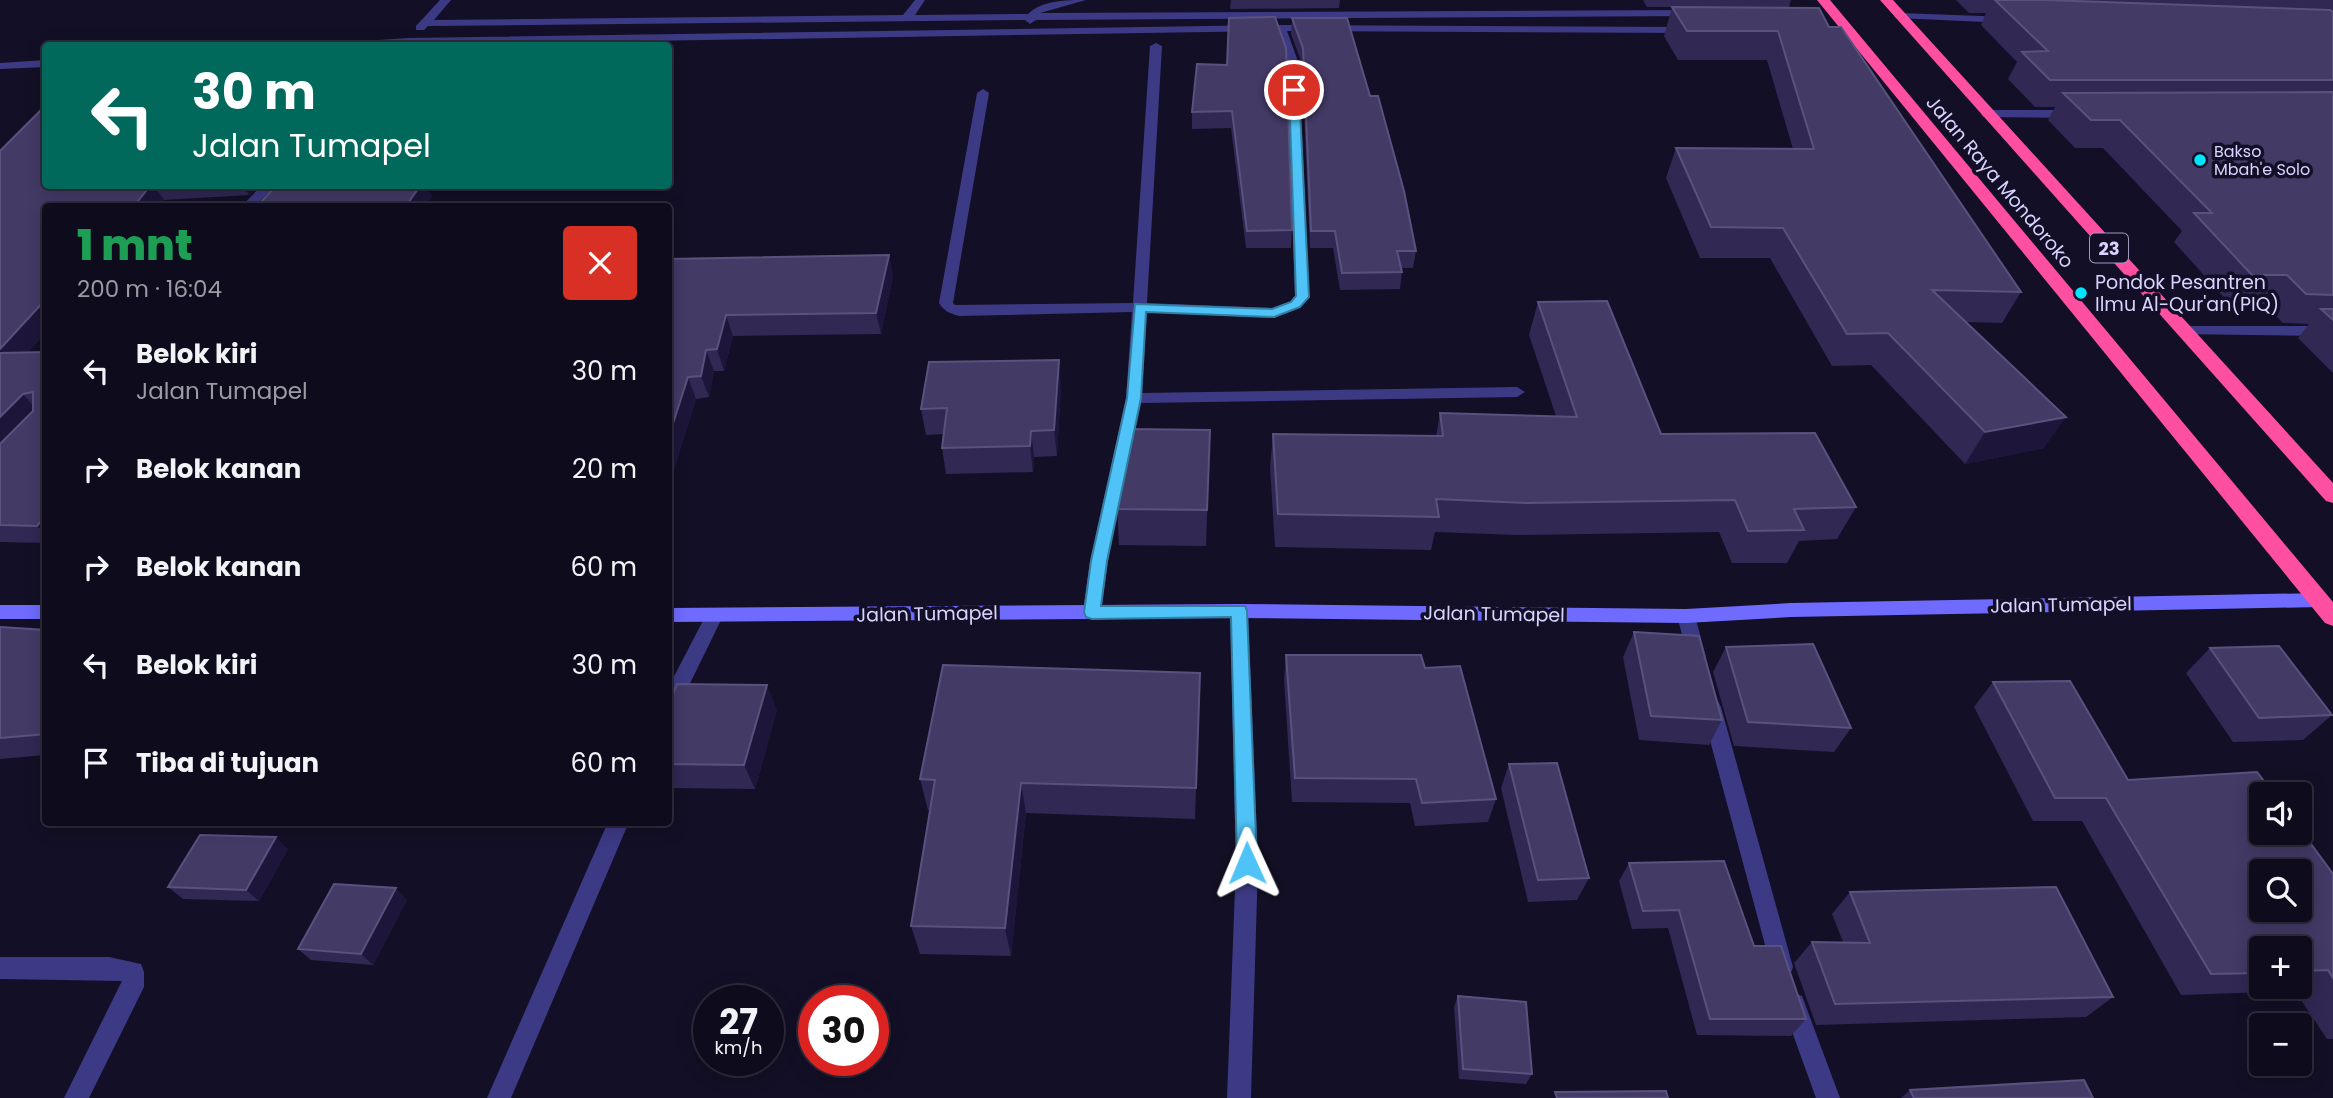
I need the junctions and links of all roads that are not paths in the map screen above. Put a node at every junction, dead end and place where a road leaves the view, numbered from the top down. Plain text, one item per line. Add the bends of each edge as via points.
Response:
1 (446, 0) edge
2 (920, 0) edge
3 (1081, 0) edge
4 (1886, 0) edge
5 (1702, 13) edge
6 (1030, 16) junction
7 (1900, 16) junction
8 (907, 18) junction
9 (1832, 18) edge
10 (2025, 20) edge
11 (423, 25) junction
12 (1280, 28) junction
13 (1695, 30) edge
14 (1028, 31) junction
15 (407, 42) edge
16 (1156, 46) dead end
17 (42, 63) edge
18 (0, 66) edge
19 (983, 93) dead end
20 (1987, 114) junction
21 (2084, 114) edge
22 (265, 189) edge
23 (251, 203) edge
24 (1140, 307) junction
25 (2185, 331) junction
26 (2333, 331) edge
27 (1517, 392) dead end
28 (1134, 398) junction
29 (2333, 496) edge
30 (2320, 600) junction
31 (0, 611) edge
32 (1239, 611) junction
33 (42, 612) edge
34 (1092, 612) junction
35 (672, 615) edge
36 (714, 616) junction
37 (1686, 616) junction
38 (2333, 617) edge
39 (672, 700) edge
40 (617, 826) edge
41 (0, 968) edge
42 (76, 1098) edge
43 (499, 1098) edge
44 (1239, 1098) edge
45 (1828, 1098) edge

1 - 11 street
2 - 8 street
3 - 6 street via 1044,4 1035,7
4 - 7 highway, Jalan Raya Mondoroko / 23
5 - 6 street
6 - 8 street
6 - 14 street
7 - 10 street
7 - 20 highway, Jalan Raya Mondoroko / 23
8 - 11 street
9 - 30 highway, Jalan Raya Mondoroko
11 - 15 street
12 - 13 street
12 - 14 street
12 - 24 street via 1293,64 1302,297 1274,313
14 - 15 street
16 - 24 street
17 - 18 street
19 - 24 street via 946,303 959,311
20 - 21 street
20 - 25 highway, Jalan Raya Mondoroko / 23
22 - 23 street
24 - 28 street
25 - 26 street
25 - 29 highway, Jalan Raya Mondoroko / 23
27 - 28 street
28 - 34 street
30 - 37 street, Jalan Tumapel
30 - 38 highway, Jalan Raya Mondoroko
31 - 33 street
32 - 34 street, Jalan Tumapel
32 - 37 street, Jalan Tumapel
32 - 44 street via 1247,863
34 - 36 street, Jalan Tumapel
35 - 36 street, Jalan Tumapel
36 - 39 street
37 - 45 street via 1784,975
40 - 43 street
41 - 42 street via 132,972 133,987

